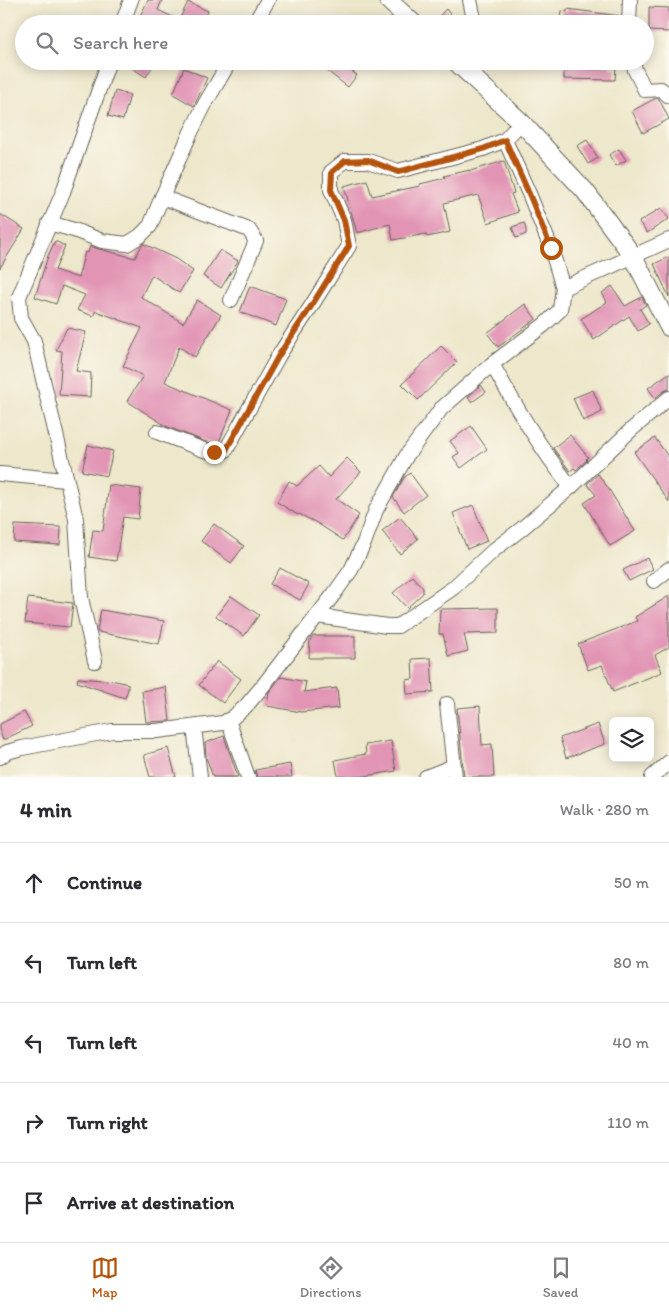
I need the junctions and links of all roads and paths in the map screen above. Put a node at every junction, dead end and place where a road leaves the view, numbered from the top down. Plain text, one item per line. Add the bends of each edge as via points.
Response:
1 (131, 0) edge
2 (268, 0) edge
3 (388, 0) edge
4 (470, 0) edge
5 (630, 0) edge
6 (125, 15) edge
7 (259, 15) edge
8 (404, 15) edge
9 (473, 15) edge
10 (629, 15) edge
11 (106, 70) edge
12 (225, 70) edge
13 (477, 70) edge
14 (635, 70) edge
15 (669, 96) edge
16 (521, 122) junction
17 (505, 140) junction
18 (162, 197) junction
19 (49, 223) junction
20 (669, 240) edge
21 (633, 256) junction
22 (563, 288) junction
23 (231, 300) dead end
24 (669, 327) edge
25 (492, 364) junction
26 (669, 398) edge
27 (157, 432) dead end
28 (0, 474) edge
29 (66, 480) junction
30 (571, 487) junction
31 (669, 569) edge
32 (654, 581) dead end
33 (317, 616) junction
34 (95, 661) dead end
35 (448, 704) dead end
36 (228, 720) junction
37 (194, 727) junction
38 (0, 756) edge
39 (669, 762) edge
40 (454, 772) edge
41 (200, 777) edge
42 (248, 777) edge
43 (426, 777) edge
44 (652, 777) edge

1 - 6 street
2 - 7 street
3 - 8 street
4 - 9 street
5 - 10 street
11 - 19 street
12 - 18 street via 206,102
13 - 16 street
14 - 15 street via 646,90 661,88
16 - 17 street
16 - 21 street via 585,191
17 - 22 street via 551,248
17 - 27 street via 398,172 368,160 345,161 332,172 331,190 344,220 349,246 279,355 226,450 204,450
18 - 19 street via 150,226 127,244 102,241
18 - 23 street via 249,230 256,241
19 - 29 street via 19,297 21,318 34,341
20 - 21 street
21 - 22 street
21 - 24 street
22 - 25 street via 560,310
25 - 30 street via 523,420
25 - 33 street via 441,408 407,455 376,510 351,570
26 - 30 street
28 - 29 street
29 - 34 street via 76,519 81,598
30 - 33 street via 453,588 398,626
31 - 32 street
33 - 36 street via 246,706
35 - 40 street
36 - 37 street
36 - 42 street
37 - 38 street via 112,731 22,748
37 - 41 street
39 - 44 street
40 - 43 street

